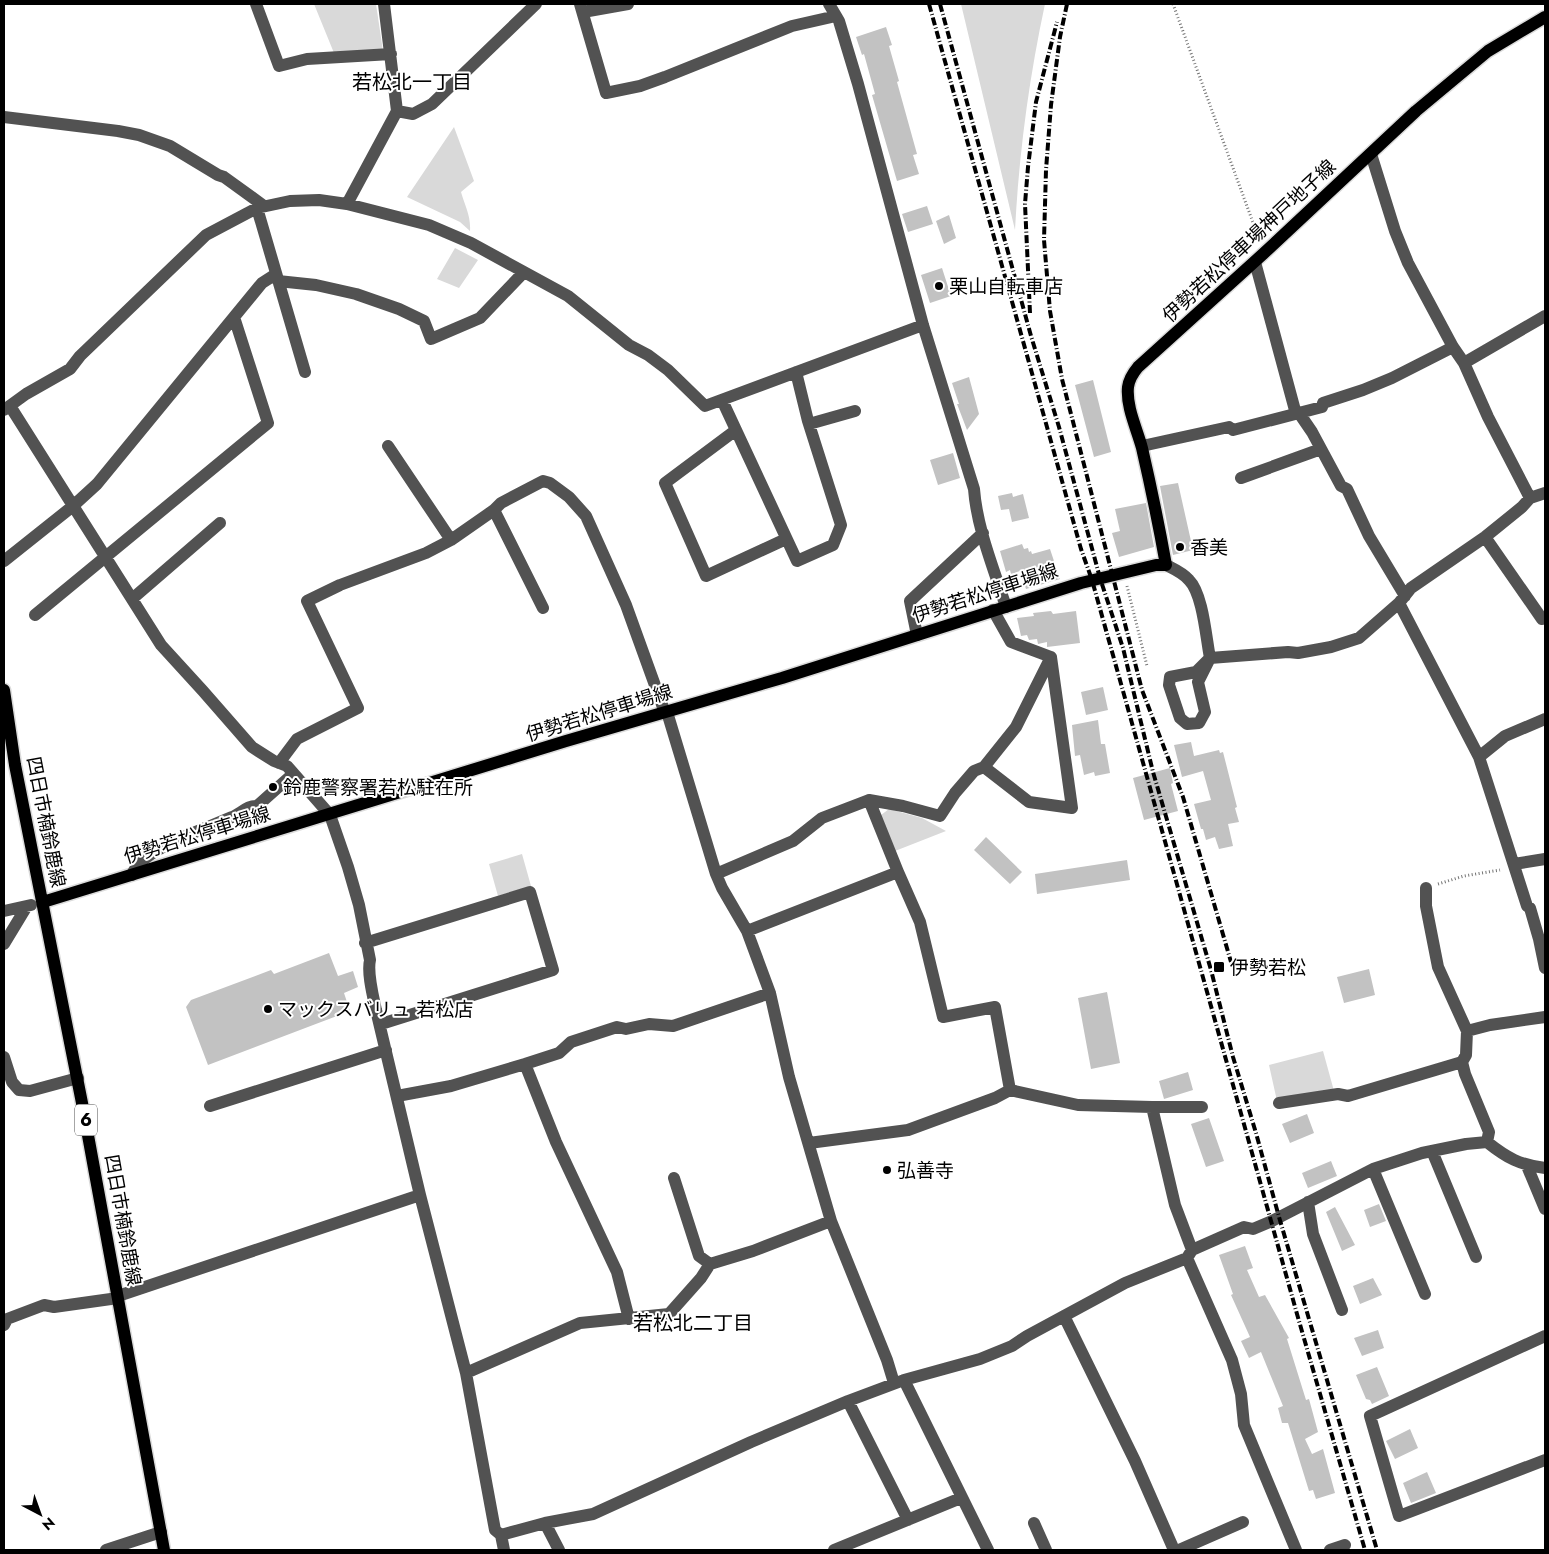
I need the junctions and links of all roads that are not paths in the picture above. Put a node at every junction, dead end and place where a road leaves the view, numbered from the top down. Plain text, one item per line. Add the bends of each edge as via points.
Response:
1 (256, 4) edge
2 (384, 4) edge
3 (536, 4) edge
4 (628, 4) edge
5 (829, 4) edge
6 (581, 8) edge
7 (836, 16) junction
8 (1545, 16) edge
9 (391, 54) junction
10 (397, 111) junction
11 (4, 117) edge
12 (1371, 154) junction
13 (347, 204) junction
14 (261, 207) junction
15 (1259, 258) junction
16 (524, 272) junction
17 (277, 278) junction
18 (1545, 316) edge
19 (234, 317) junction
20 (923, 325) junction
21 (1453, 347) junction
22 (1464, 363) junction
23 (305, 372) dead end
24 (796, 372) junction
25 (722, 400) junction
26 (7, 408) edge
27 (856, 411) dead end
28 (1297, 414) junction
29 (809, 424) junction
30 (736, 430) junction
31 (388, 446) dead end
32 (1142, 446) junction
33 (1321, 449) junction
34 (1241, 478) dead end
35 (1545, 493) edge
36 (1530, 498) junction
37 (73, 506) junction
38 (494, 510) junction
39 (220, 523) dead end
40 (983, 533) junction
41 (1485, 537) junction
42 (786, 539) junction
43 (451, 540) junction
44 (105, 557) junction
45 (4, 561) edge
46 (1166, 565) junction
47 (132, 599) junction
48 (1402, 599) junction
49 (543, 608) dead end
50 (1000, 608) junction
51 (34, 615) dead end
52 (1542, 619) dead end
53 (918, 634) junction
54 (1051, 658) junction
55 (1210, 658) junction
56 (4, 690) edge
57 (666, 713) junction
58 (1545, 719) edge
59 (6, 720) edge
60 (1479, 757) junction
61 (279, 763) junction
62 (984, 767) junction
63 (293, 774) junction
64 (869, 800) junction
65 (330, 815) junction
66 (1545, 858) edge
67 (1515, 866) junction
68 (898, 872) junction
69 (716, 874) junction
70 (132, 875) junction
71 (1426, 888) road end
72 (43, 902) junction
73 (27, 906) junction
74 (4, 911) edge
75 (747, 931) junction
76 (365, 943) junction
77 (4, 944) edge
78 (1545, 968) edge
79 (770, 993) junction
80 (1545, 1018) edge
81 (380, 1024) junction
82 (1467, 1031) junction
83 (386, 1050) junction
84 (4, 1057) edge
85 (1462, 1062) junction
86 (525, 1064) junction
87 (78, 1078) junction
88 (1010, 1090) junction
89 (397, 1096) junction
90 (1279, 1102) dead end
91 (210, 1106) dead end
92 (1152, 1107) junction
93 (1202, 1107) dead end
94 (1487, 1142) junction
95 (809, 1143) junction
96 (1432, 1151) junction
97 (1527, 1166) junction
98 (1545, 1168) edge
99 (1373, 1169) junction
100 (674, 1178) dead end
101 (420, 1195) junction
102 (1308, 1202) junction
103 (1545, 1209) edge
104 (831, 1221) junction
105 (1189, 1254) junction
106 (1476, 1257) dead end
107 (710, 1264) junction
108 (1425, 1294) dead end
109 (118, 1297) junction
110 (1342, 1310) dead end
111 (1064, 1316) junction
112 (629, 1319) junction
113 (4, 1325) edge
114 (1545, 1336) edge
115 (466, 1373) junction
116 (899, 1382) junction
117 (848, 1401) junction
118 (1545, 1460) edge
119 (961, 1498) junction
120 (908, 1520) junction
121 (1244, 1522) dead end
122 (545, 1523) junction
123 (1034, 1523) dead end
124 (161, 1532) junction
125 (501, 1535) junction
126 (1345, 1544) dead end
127 (106, 1550) edge
128 (164, 1550) edge
129 (502, 1550) edge
130 (559, 1550) edge
131 (834, 1550) edge
132 (988, 1550) edge
133 (1046, 1550) edge
134 (1174, 1550) edge
135 (1179, 1550) edge
136 (1296, 1550) edge
137 (1330, 1550) edge

1 - 9 street via 279,66 307,59
2 - 9 street
3 - 10 street via 432,104 413,114
4 - 6 street
5 - 7 street
6 - 7 street via 606,93 665,78 792,26
7 - 20 street via 858,84
8 - 12 main road, 伊勢若松停車場神戸地子線 via 1488,51 1416,111
9 - 10 street
10 - 13 street
11 - 14 street via 140,135 170,146 224,177
12 - 15 main road, 伊勢若松停車場神戸地子線
12 - 21 street via 1408,263
13 - 14 street via 319,200 290,201
13 - 16 street via 428,225 471,242
14 - 17 street
14 - 26 street via 206,235 70,369
15 - 28 street
15 - 32 main road, 伊勢若松停車場神戸地子線 via 1132,375 1128,399
16 - 17 street via 480,318 431,339 424,321 399,308 356,294
16 - 25 street via 568,296 629,345 668,370 705,406
17 - 19 street via 262,284
17 - 23 street
18 - 22 street
19 - 37 street via 97,484
19 - 44 street via 268,422
20 - 24 street
20 - 40 street via 974,489
21 - 22 street
21 - 28 street via 1392,378
22 - 36 street
24 - 25 street
24 - 29 street
25 - 30 street
26 - 37 street
27 - 29 street
28 - 32 street via 1233,430 1229,427
28 - 33 street
29 - 42 street via 841,525 833,545 798,562
30 - 42 street
30 - 42 street via 665,483 706,576
31 - 43 street
32 - 46 main road, 伊勢若松停車場神戸地子線
33 - 34 street
33 - 48 street via 1341,486 1347,490
35 - 36 street
36 - 41 street
37 - 44 street
37 - 45 street
38 - 43 street
38 - 49 street
38 - 57 street via 543,481 569,497 586,516 626,605
39 - 47 street
40 - 50 street
40 - 53 street via 910,602
41 - 48 street via 1411,588
41 - 52 street
43 - 61 street via 307,601 358,708 297,739
44 - 47 street
44 - 51 street
46 - 50 main road, 伊勢若松停車場線 via 1124,571
46 - 55 street via 1189,580 1198,593
47 - 61 street via 161,645 237,731 252,746
48 - 55 street via 1359,638 1331,647 1298,653
48 - 60 street
50 - 53 main road, 伊勢若松停車場線
50 - 54 street via 1011,642
53 - 57 main road, 伊勢若松停車場線
54 - 62 street via 1016,727
54 - 62 street via 1072,808 1029,802
55 - 55 street via 1198,682 1205,712 1198,723 1187,724 1180,718 1169,685 1170,678 1196,672
56 - 59 main road, 四日市楠鈴鹿線 / 6
57 - 65 main road, 伊勢若松停車場線
57 - 69 street
58 - 60 street via 1505,736
59 - 72 main road, 四日市楠鈴鹿線 / 6
60 - 67 street
61 - 63 street via 287,766
62 - 64 street via 974,772 955,793 940,816
63 - 65 street
63 - 70 street via 257,806 252,805 238,815 153,852 134,868
64 - 68 street
64 - 69 street via 822,818 793,841
65 - 70 main road, 伊勢若松停車場線
65 - 76 street via 359,905
66 - 67 street
67 - 78 street via 1535,924
68 - 75 street
68 - 88 street via 920,922 943,1017 995,1007
69 - 75 street
70 - 72 main road, 伊勢若松停車場線
71 - 82 street via 1426,906 1438,966
72 - 73 street
72 - 87 main road, 四日市楠鈴鹿線 / 6
73 - 74 street
73 - 77 street
75 - 79 street
76 - 81 street
76 - 81 street via 530,892 553,970
79 - 86 street via 673,1026 617,1027 571,1042 559,1052
79 - 95 street via 789,1077
80 - 82 street
81 - 83 street
82 - 85 street via 1466,1056
83 - 89 street
83 - 91 street
84 - 87 street via 12,1082 19,1090 30,1091
85 - 90 street via 1348,1096 1338,1094
85 - 94 street via 1490,1132
86 - 89 street via 451,1086
86 - 112 street via 556,1142 617,1272
87 - 109 main road, 四日市楠鈴鹿線 / 6
88 - 92 street via 1078,1105
88 - 95 street via 908,1130
89 - 101 street
92 - 93 street
92 - 105 street
94 - 96 street
94 - 97 street via 1504,1156
95 - 104 street
96 - 99 street
96 - 106 street
97 - 98 street
97 - 103 street
99 - 102 street
99 - 108 street
100 - 107 street via 699,1256
101 - 109 street
101 - 115 street
102 - 105 street via 1272,1221 1252,1229 1244,1227
102 - 110 street via 1313,1234
104 - 107 street
104 - 116 street
105 - 111 street
105 - 136 street via 1232,1360 1241,1394 1244,1425
107 - 112 street via 669,1314
109 - 113 street via 54,1307 44,1305 7,1319
109 - 124 main road, 四日市楠鈴鹿線 / 6
111 - 116 street via 1012,1346 980,1359
111 - 134 street via 1135,1461
112 - 115 street via 580,1323
114 - 118 street via 1370,1416 1399,1516
115 - 125 street via 495,1530
116 - 117 street
116 - 119 street
117 - 120 street
117 - 122 street via 593,1514
119 - 120 street
119 - 132 street
120 - 131 street
121 - 135 street
122 - 125 street
122 - 130 street
123 - 133 street
124 - 127 street
124 - 128 main road, 四日市楠鈴鹿線 / 6
125 - 129 street
126 - 137 street

